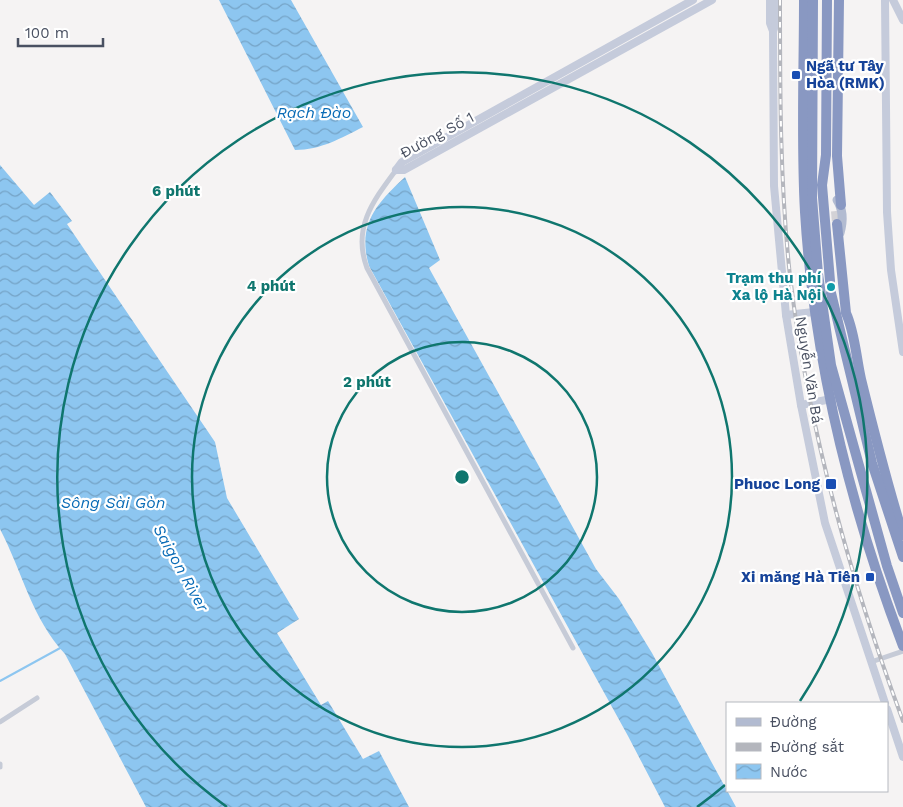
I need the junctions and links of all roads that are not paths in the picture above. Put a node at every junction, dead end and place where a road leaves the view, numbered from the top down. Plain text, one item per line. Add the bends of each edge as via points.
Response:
1 (692, 0) edge
2 (712, 0) edge
3 (770, 0) edge
4 (776, 0) edge
5 (804, 0) edge
6 (813, 0) edge
7 (827, 0) edge
8 (839, 0) edge
9 (844, 0) edge
10 (885, 0) edge
11 (893, 0) edge
12 (903, 20) edge
13 (839, 24) junction
14 (773, 31) junction
15 (826, 155) junction
16 (396, 170) junction
17 (837, 205) junction
18 (837, 224) tunnel mouth
19 (838, 238) junction
20 (830, 281) dead end
21 (831, 293) dead end
22 (900, 306) edge
23 (814, 312) junction
24 (846, 312) junction
25 (786, 315) junction
26 (841, 327) junction
27 (903, 352) edge
28 (822, 354) junction
29 (831, 365) junction
30 (835, 398) junction
31 (800, 405) junction
32 (903, 535) edge
33 (903, 557) edge
34 (888, 566) junction
35 (886, 602) junction
36 (903, 613) edge
37 (903, 646) edge
38 (573, 648) dead end
39 (903, 651) edge
40 (871, 662) junction
41 (37, 698) dead end
42 (885, 702) edge
43 (888, 712) edge
44 (0, 722) edge
45 (903, 757) edge

1 - 16 main road, Đường Số 1 via 402,162
2 - 16 main road, Đường Số 1 via 404,170
3 - 14 main road, Nguyễn Văn Bá
4 - 14 main road, Nguyễn Văn Bá
5 - 23 highway via 805,211
6 - 29 highway via 813,208 818,274
7 - 15 highway
8 - 13 highway
9 - 13 main road
10 - 22 main road via 887,212
11 - 12 main road
13 - 17 highway
14 - 25 main road, Nguyễn Văn Bá via 774,167
15 - 17 highway
15 - 20 highway via 822,193
16 - 38 street via 376,198 361,230 362,255
17 - 19 main road via 842,226
18 - 19 highway
19 - 24 highway
21 - 26 highway
22 - 27 main road
23 - 25 main road
23 - 28 highway
24 - 26 highway
24 - 32 highway via 884,474
25 - 31 main road, Nguyễn Văn Bá
26 - 33 highway via 872,463
28 - 29 highway
28 - 30 highway
29 - 30 highway
30 - 31 main road
30 - 34 highway
30 - 35 highway via 835,420 852,493
31 - 40 main road, Nguyễn Văn Bá via 818,498
34 - 35 highway
34 - 36 highway
35 - 37 highway
39 - 40 street
40 - 42 main road, Nguyễn Văn Bá
41 - 44 street
43 - 45 main road

